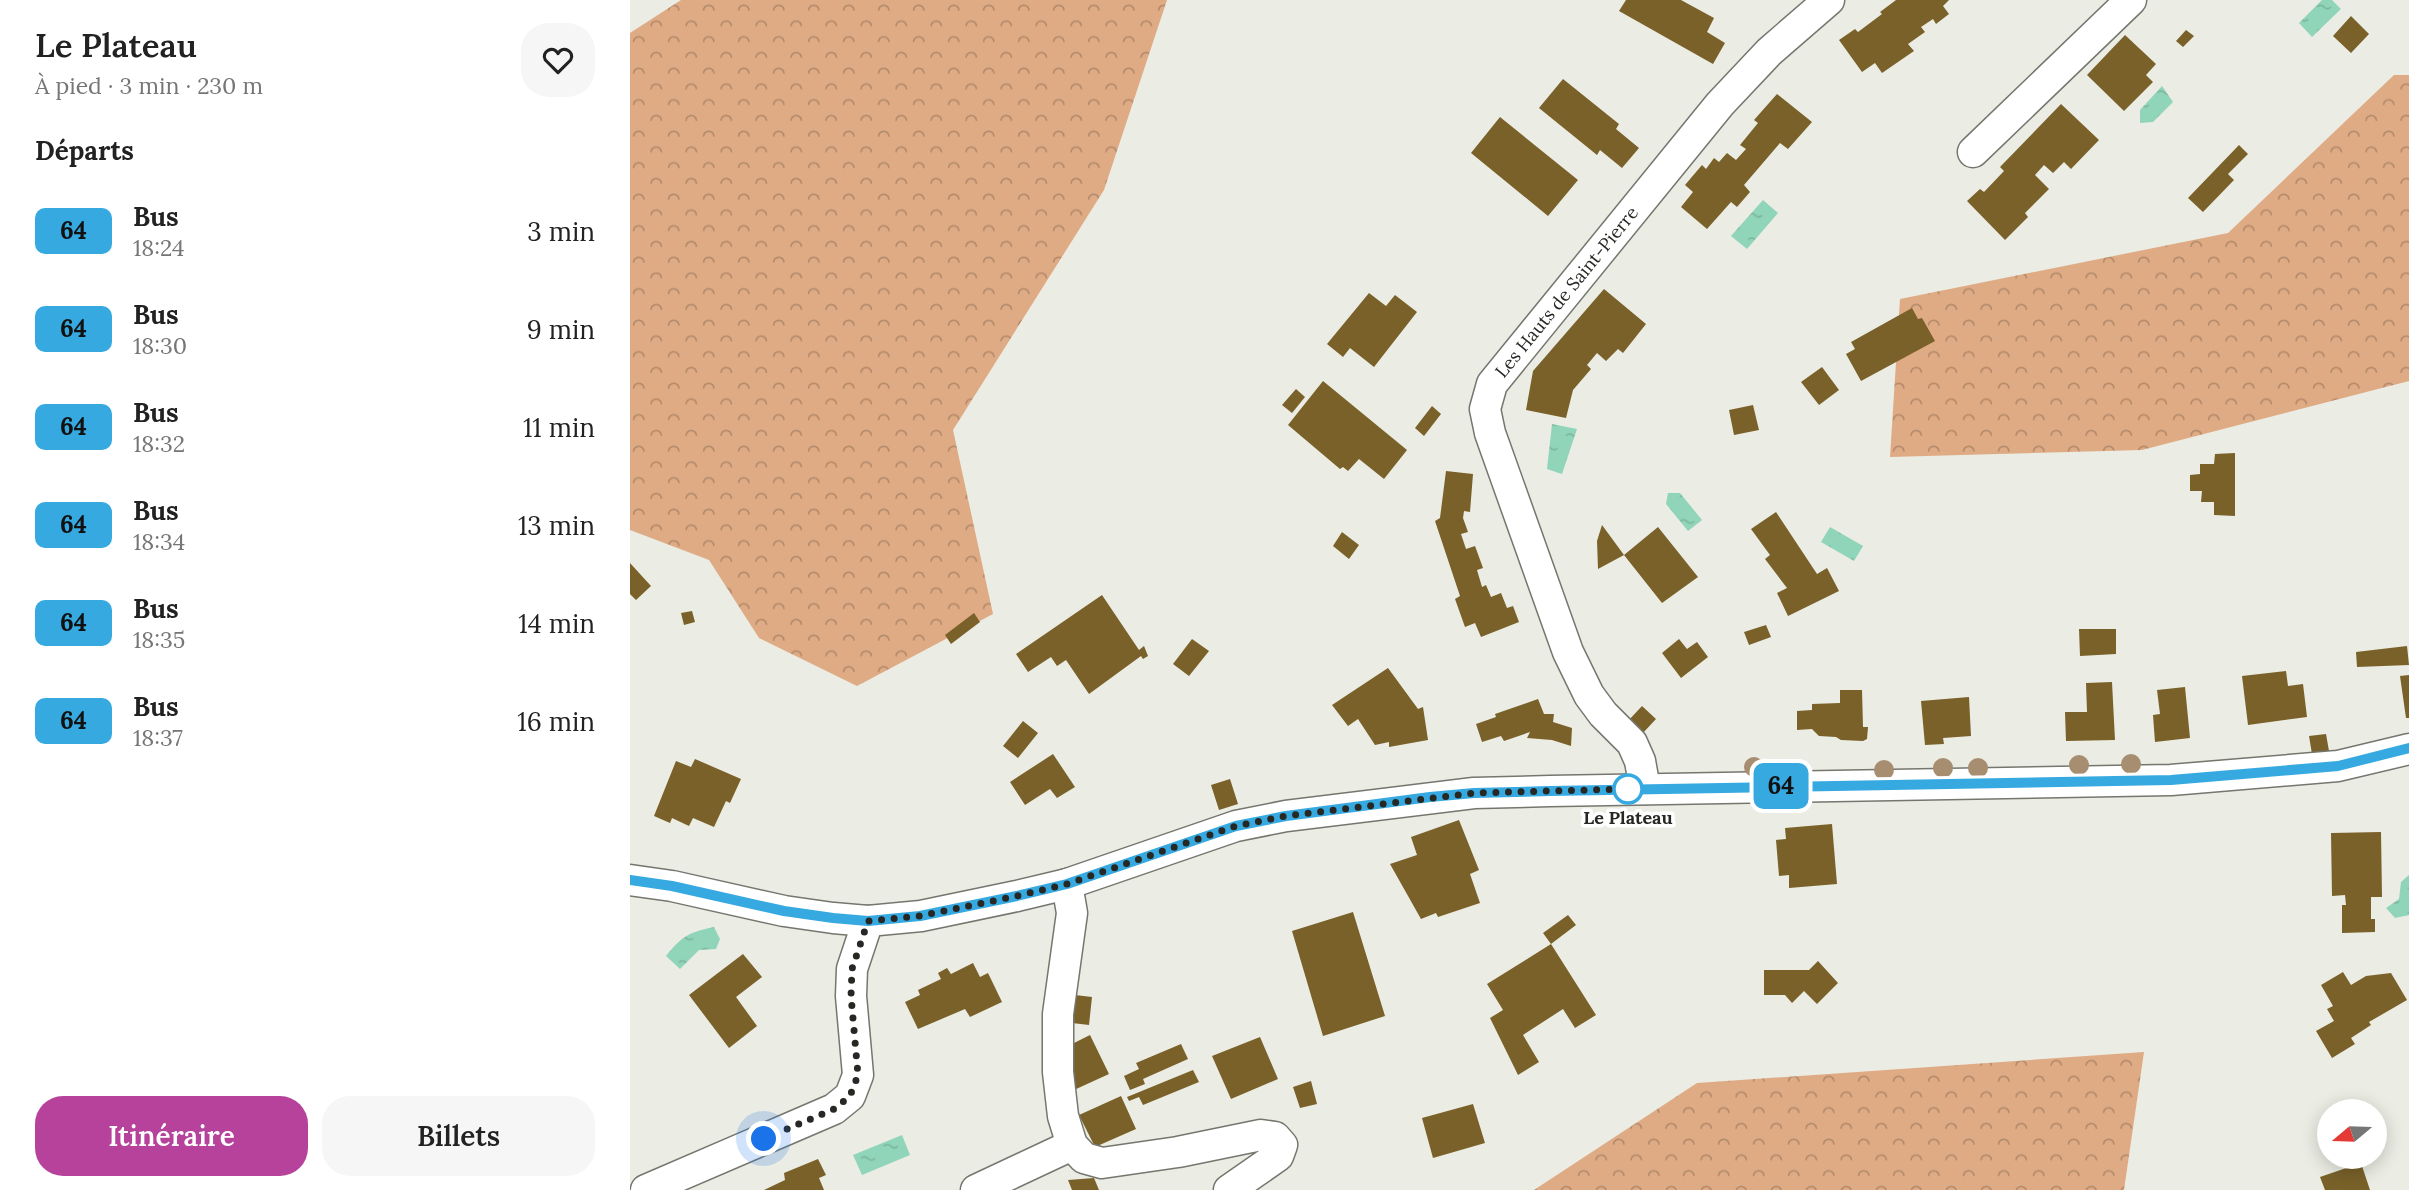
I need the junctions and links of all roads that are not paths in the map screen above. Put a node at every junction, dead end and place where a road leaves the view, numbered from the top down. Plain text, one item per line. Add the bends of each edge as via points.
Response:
1 (1829, 0) edge
2 (2131, 0) edge
3 (1972, 152) dead end
4 (2409, 748) edge
5 (1645, 789) junction
6 (630, 880) edge
7 (1067, 884) junction
8 (868, 921) junction
9 (1072, 1145) junction
10 (646, 1190) edge
11 (976, 1190) edge
12 (1229, 1190) edge

1 - 5 street, Les Hauts de Saint-Pierre via 1769,52 1720,104 1492,384 1485,409 1568,652 1588,695 1632,743
2 - 3 street
4 - 5 street via 2338,766 2171,780
5 - 7 street via 1474,793 1286,816 1236,826
6 - 8 street via 784,911
7 - 8 street via 920,916
7 - 9 street via 1072,913 1058,1014 1058,1072
8 - 10 street via 852,969 858,1075 850,1096 834,1109
9 - 11 street
9 - 12 street via 1084,1158 1102,1163 1261,1135 1275,1137 1282,1145 1278,1156

